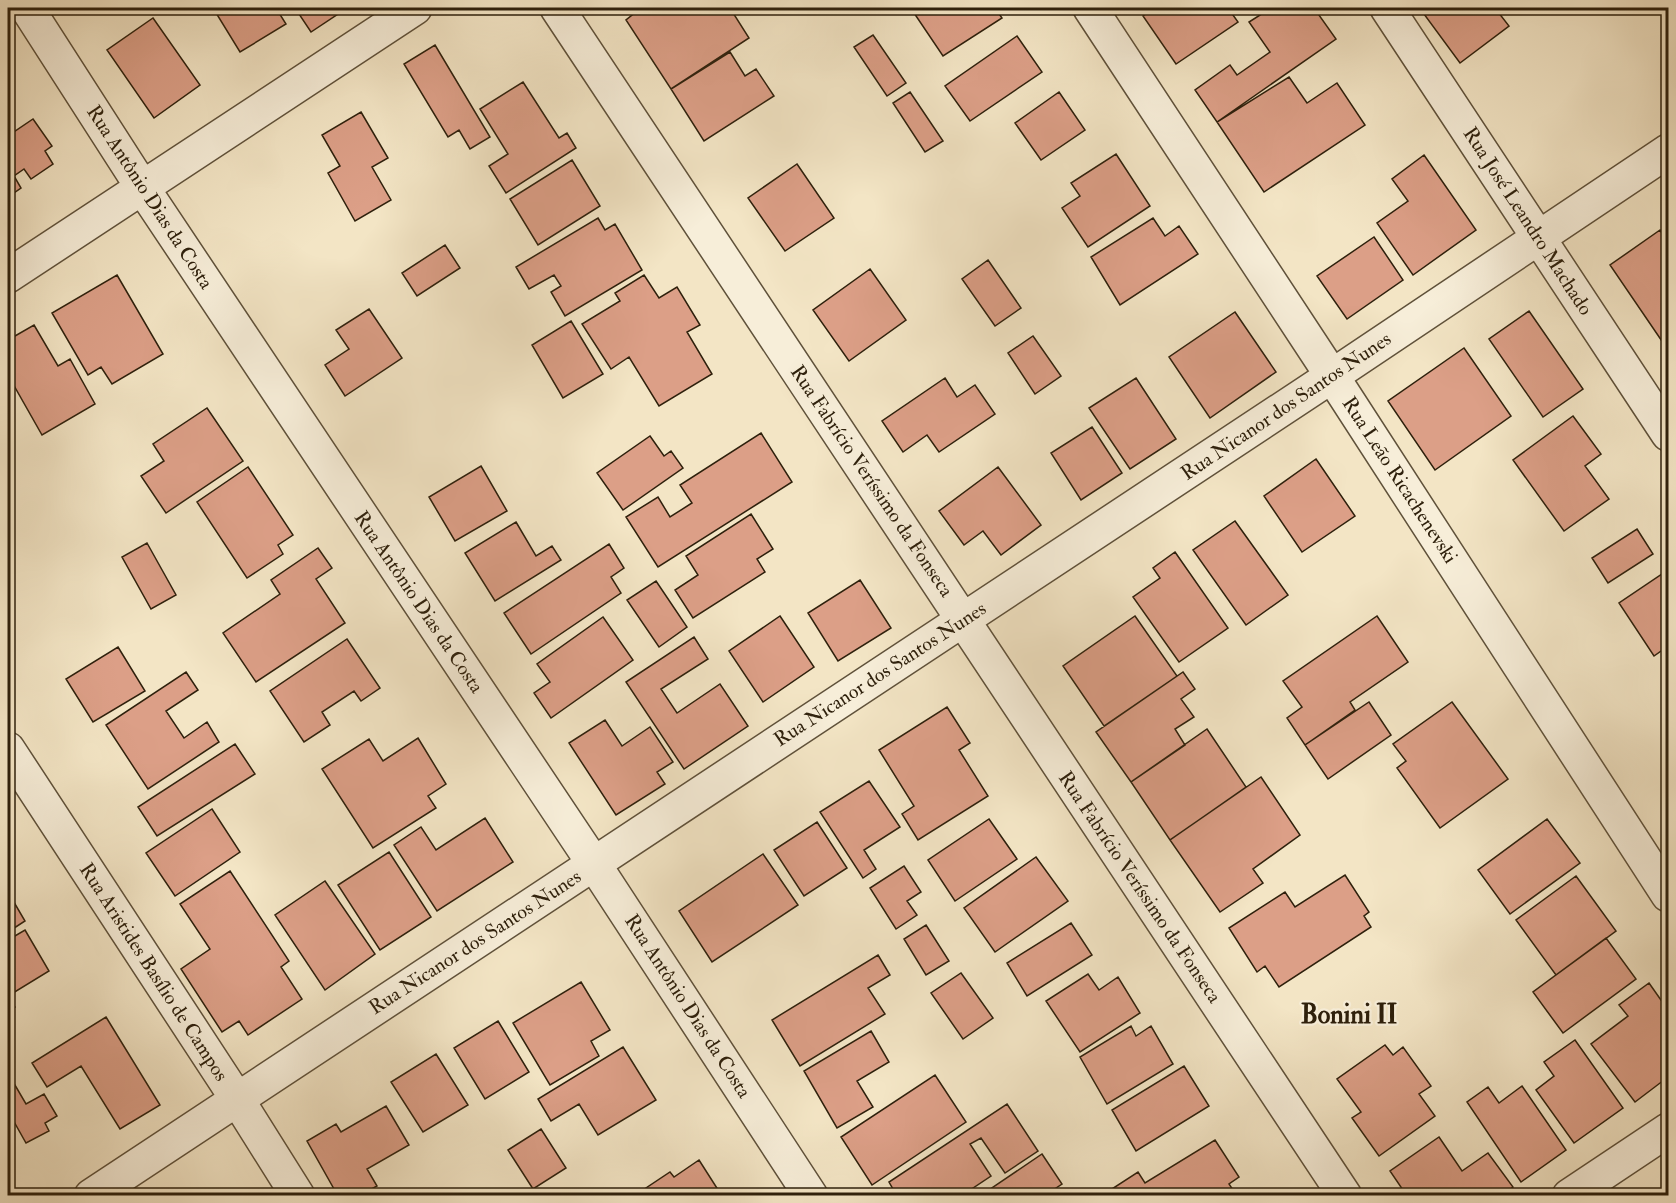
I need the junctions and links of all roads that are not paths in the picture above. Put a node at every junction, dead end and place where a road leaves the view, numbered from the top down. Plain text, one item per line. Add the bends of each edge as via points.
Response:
1 (27, 8) edge
2 (415, 8) edge
3 (557, 8) edge
4 (1090, 8) edge
5 (1387, 8) edge
6 (1668, 151) edge
7 (142, 187) junction
8 (1539, 237) junction
9 (8, 276) edge
10 (1332, 376) junction
11 (1668, 434) edge
12 (963, 620) junction
13 (8, 749) edge
14 (594, 864) junction
15 (1668, 895) edge
16 (237, 1099) junction
17 (1668, 1130) edge
18 (91, 1196) edge
19 (298, 1196) edge
20 (811, 1196) edge
21 (1345, 1196) edge
22 (1569, 1196) edge

1 - 7 street, Rua Antônio Dias da Costa
2 - 7 street
3 - 12 street, Rua Fabrício Veríssimo da Fonseca
4 - 10 street, Rua Leão Ricachenevski
5 - 8 street, Rua José Leandro Machado
6 - 8 street, Rua Nicanor dos Santos Nunes
7 - 9 street
7 - 14 street, Rua Antônio Dias da Costa
8 - 10 street, Rua Nicanor dos Santos Nunes
8 - 11 street, Rua José Leandro Machado
10 - 12 street, Rua Nicanor dos Santos Nunes
10 - 15 street, Rua Leão Ricachenevski
12 - 14 street, Rua Nicanor dos Santos Nunes
12 - 21 street, Rua Fabrício Veríssimo da Fonseca
13 - 16 street, Rua Aristides Basílio de Campos
14 - 16 street, Rua Nicanor dos Santos Nunes
14 - 20 street, Rua Antônio Dias da Costa
16 - 18 street, Rua Nicanor dos Santos Nunes
16 - 19 street, Rua Aristides Basílio de Campos
17 - 22 street

